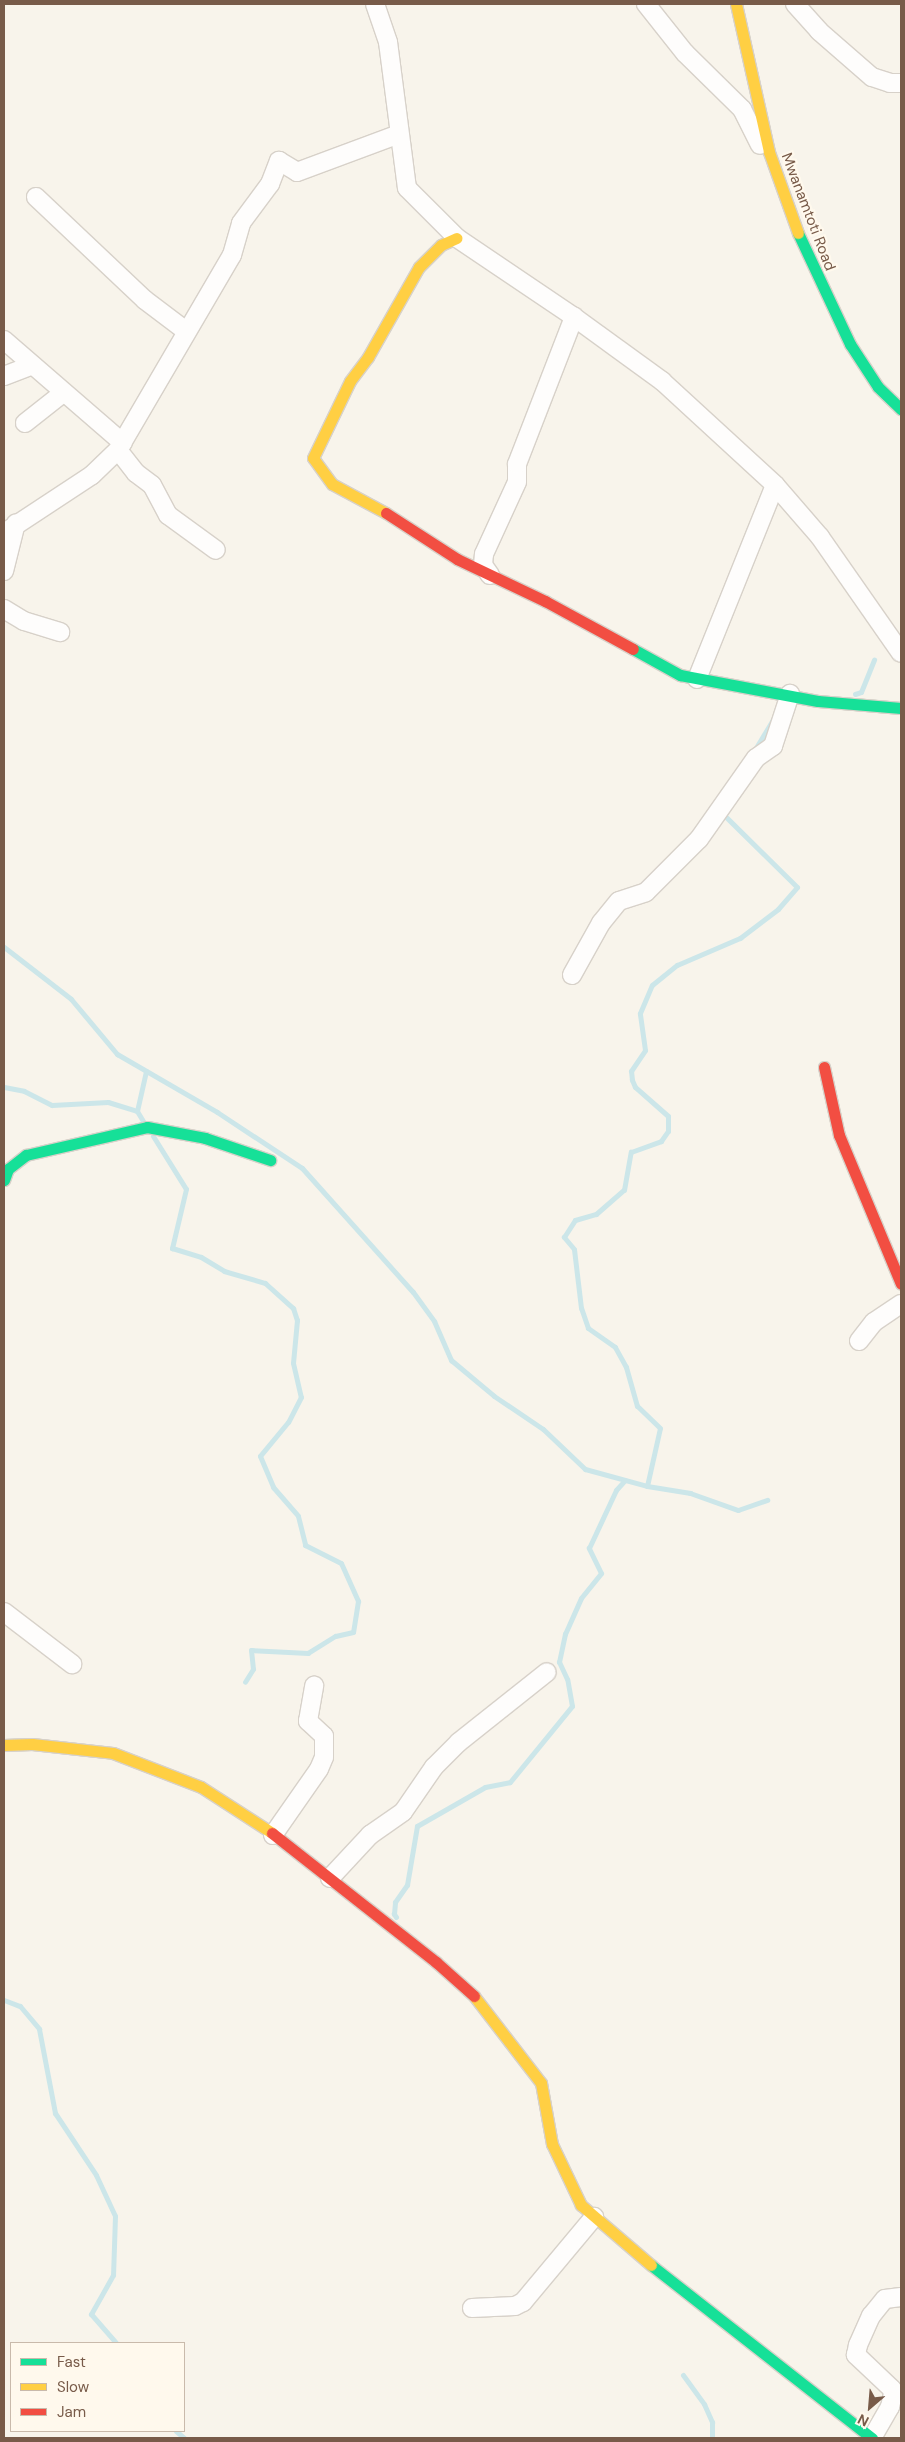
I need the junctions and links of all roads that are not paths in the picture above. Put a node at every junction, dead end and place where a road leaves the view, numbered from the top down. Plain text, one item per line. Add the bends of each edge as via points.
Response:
1 (375, 4) edge
2 (646, 4) edge
3 (736, 4) edge
4 (795, 4) edge
5 (901, 83) edge
6 (399, 134) junction
7 (779, 182) junction
8 (36, 197) dead end
9 (457, 238) junction
10 (574, 317) junction
11 (186, 332) junction
12 (4, 340) edge
13 (32, 365) junction
14 (4, 376) edge
15 (63, 393) junction
16 (901, 409) edge
17 (24, 423) dead end
18 (121, 446) junction
19 (775, 485) junction
20 (10, 528) edge
21 (216, 550) dead end
22 (4, 571) edge
23 (490, 575) junction
24 (4, 609) edge
25 (60, 632) dead end
26 (901, 653) edge
27 (697, 679) junction
28 (790, 694) junction
29 (901, 708) edge
30 (572, 976) dead end
31 (824, 1067) dead end
32 (270, 1160) dead end
33 (4, 1180) edge
34 (901, 1284) edge
35 (901, 1304) edge
36 (859, 1340) dead end
37 (4, 1612) edge
38 (72, 1664) dead end
39 (547, 1672) dead end
40 (314, 1686) dead end
41 (4, 1745) edge
42 (273, 1835) junction
43 (330, 1878) junction
44 (594, 2217) junction
45 (901, 2297) edge
46 (472, 2308) dead end
47 (872, 2438) edge

1 - 6 street via 388,42
2 - 7 street via 685,53 742,109
3 - 7 street, Mwanamtoti Road via 759,112
4 - 5 street via 819,31 872,77
6 - 9 street via 406,188
6 - 11 street via 297,172 279,161 270,184 241,224 232,255
7 - 16 street, Mwanamtoti Road via 804,248 850,344 878,387
8 - 11 street via 145,300
9 - 10 street
9 - 23 street via 441,245 410,280 368,357 350,381 313,458 332,484 412,527 440,548
10 - 19 street via 662,382
10 - 23 street via 517,464 517,482 484,554 483,565
11 - 18 street
12 - 13 street
13 - 14 street
13 - 15 street
15 - 17 street
15 - 18 street
18 - 20 street via 92,474
18 - 21 street via 136,473 152,485 168,515
19 - 26 street via 820,536
19 - 27 street
20 - 22 street
23 - 27 street via 545,601 662,666
24 - 25 street via 24,621
27 - 28 street
28 - 29 street via 818,701
28 - 30 street via 773,746 756,758 699,839 646,892 619,901 602,923
31 - 34 street via 840,1135
32 - 33 street via 205,1138 147,1127 26,1155 8,1169
35 - 36 street via 874,1322
37 - 38 street
39 - 43 street via 459,1742 434,1767 403,1812 370,1834
40 - 42 street via 308,1721 324,1736 324,1757 320,1769
41 - 42 street via 32,1744 113,1753 201,1787
42 - 43 street
43 - 44 street via 467,1988 516,2046 540,2083 552,2144 569,2187
44 - 46 street via 523,2302 515,2306
44 - 47 street via 660,2273
45 - 47 street via 885,2299 871,2316 858,2345 856,2355 892,2389 890,2407

